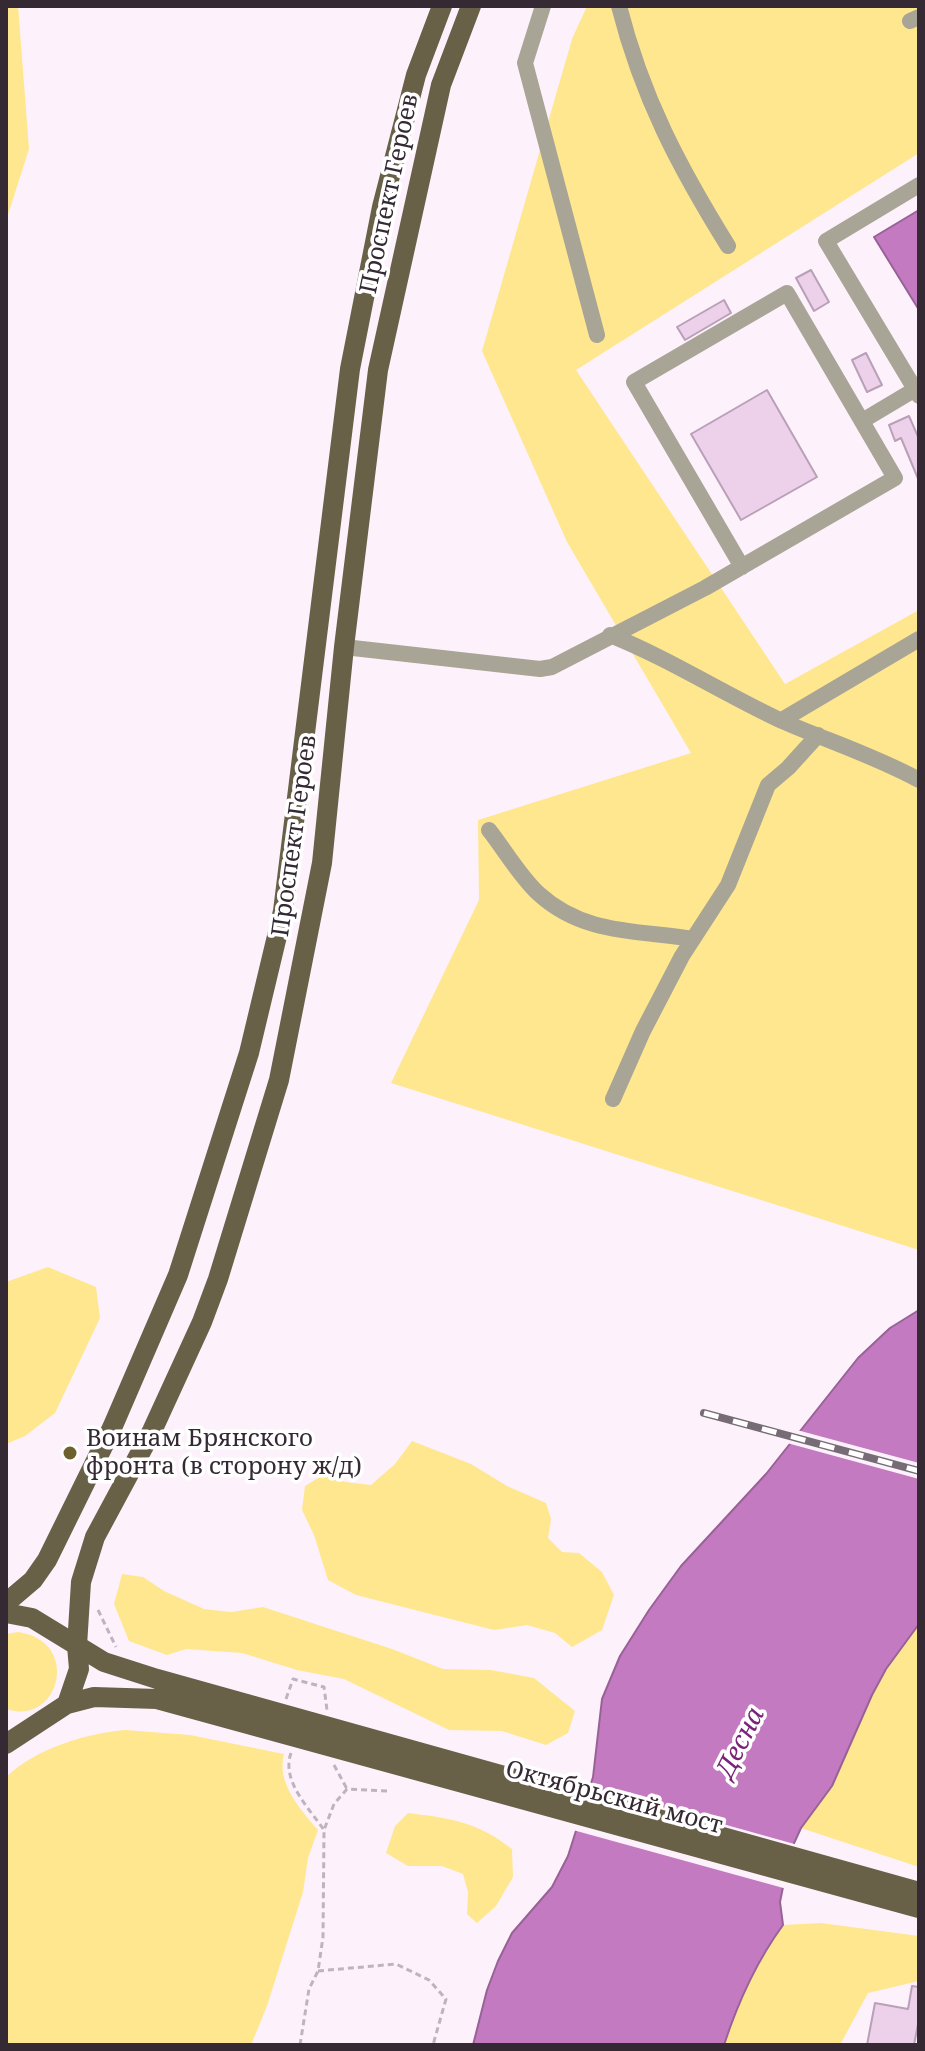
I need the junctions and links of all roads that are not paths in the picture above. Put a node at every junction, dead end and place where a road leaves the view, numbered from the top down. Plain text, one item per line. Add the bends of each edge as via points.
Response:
1 (442, 6) edge
2 (471, 6) edge
3 (543, 6) edge
4 (619, 6) edge
5 (919, 185) edge
6 (728, 246) dead end
7 (597, 335) dead end
8 (918, 391) edge
9 (862, 421) junction
10 (742, 567) junction
11 (610, 635) junction
12 (919, 639) edge
13 (344, 647) junction
14 (782, 720) junction
15 (818, 735) junction
16 (919, 780) edge
17 (489, 830) dead end
18 (693, 939) junction
19 (613, 1099) dead end
20 (6, 1603) edge
21 (6, 1613) edge
22 (77, 1646) junction
23 (67, 1704) junction
24 (6, 1725) edge
25 (30, 1728) junction
26 (296, 1728) junction
27 (6, 1744) edge
28 (919, 1892) edge
29 (919, 1908) edge

1 - 20 main road, Проспект Героев via 416,75 382,207 350,369 283,911 249,1053 178,1275 112,1428 47,1560
2 - 13 main road, Проспект Героев via 441,85 378,370
3 - 7 street via 525,63
4 - 6 street via 666,140
5 - 8 street via 826,241
8 - 9 street
9 - 10 street via 895,478
9 - 10 street via 787,293 634,382
10 - 11 street
11 - 13 street via 540,669
11 - 14 street
12 - 14 street
13 - 22 main road, Проспект Героев via 322,863 279,1080 202,1322 95,1537 81,1582
14 - 15 street
15 - 16 street
15 - 18 street via 768,785 728,885
17 - 18 street via 539,894 573,916 615,931
18 - 19 street
21 - 22 main road via 44,1623
22 - 23 main road, Проспект Героев via 79,1669
22 - 26 main road via 104,1662
23 - 25 main road
23 - 26 main road via 94,1697 157,1699
24 - 25 main road
25 - 27 main road
26 - 28 main road, Октябрьский мост
26 - 29 main road, Октябрьский мост

